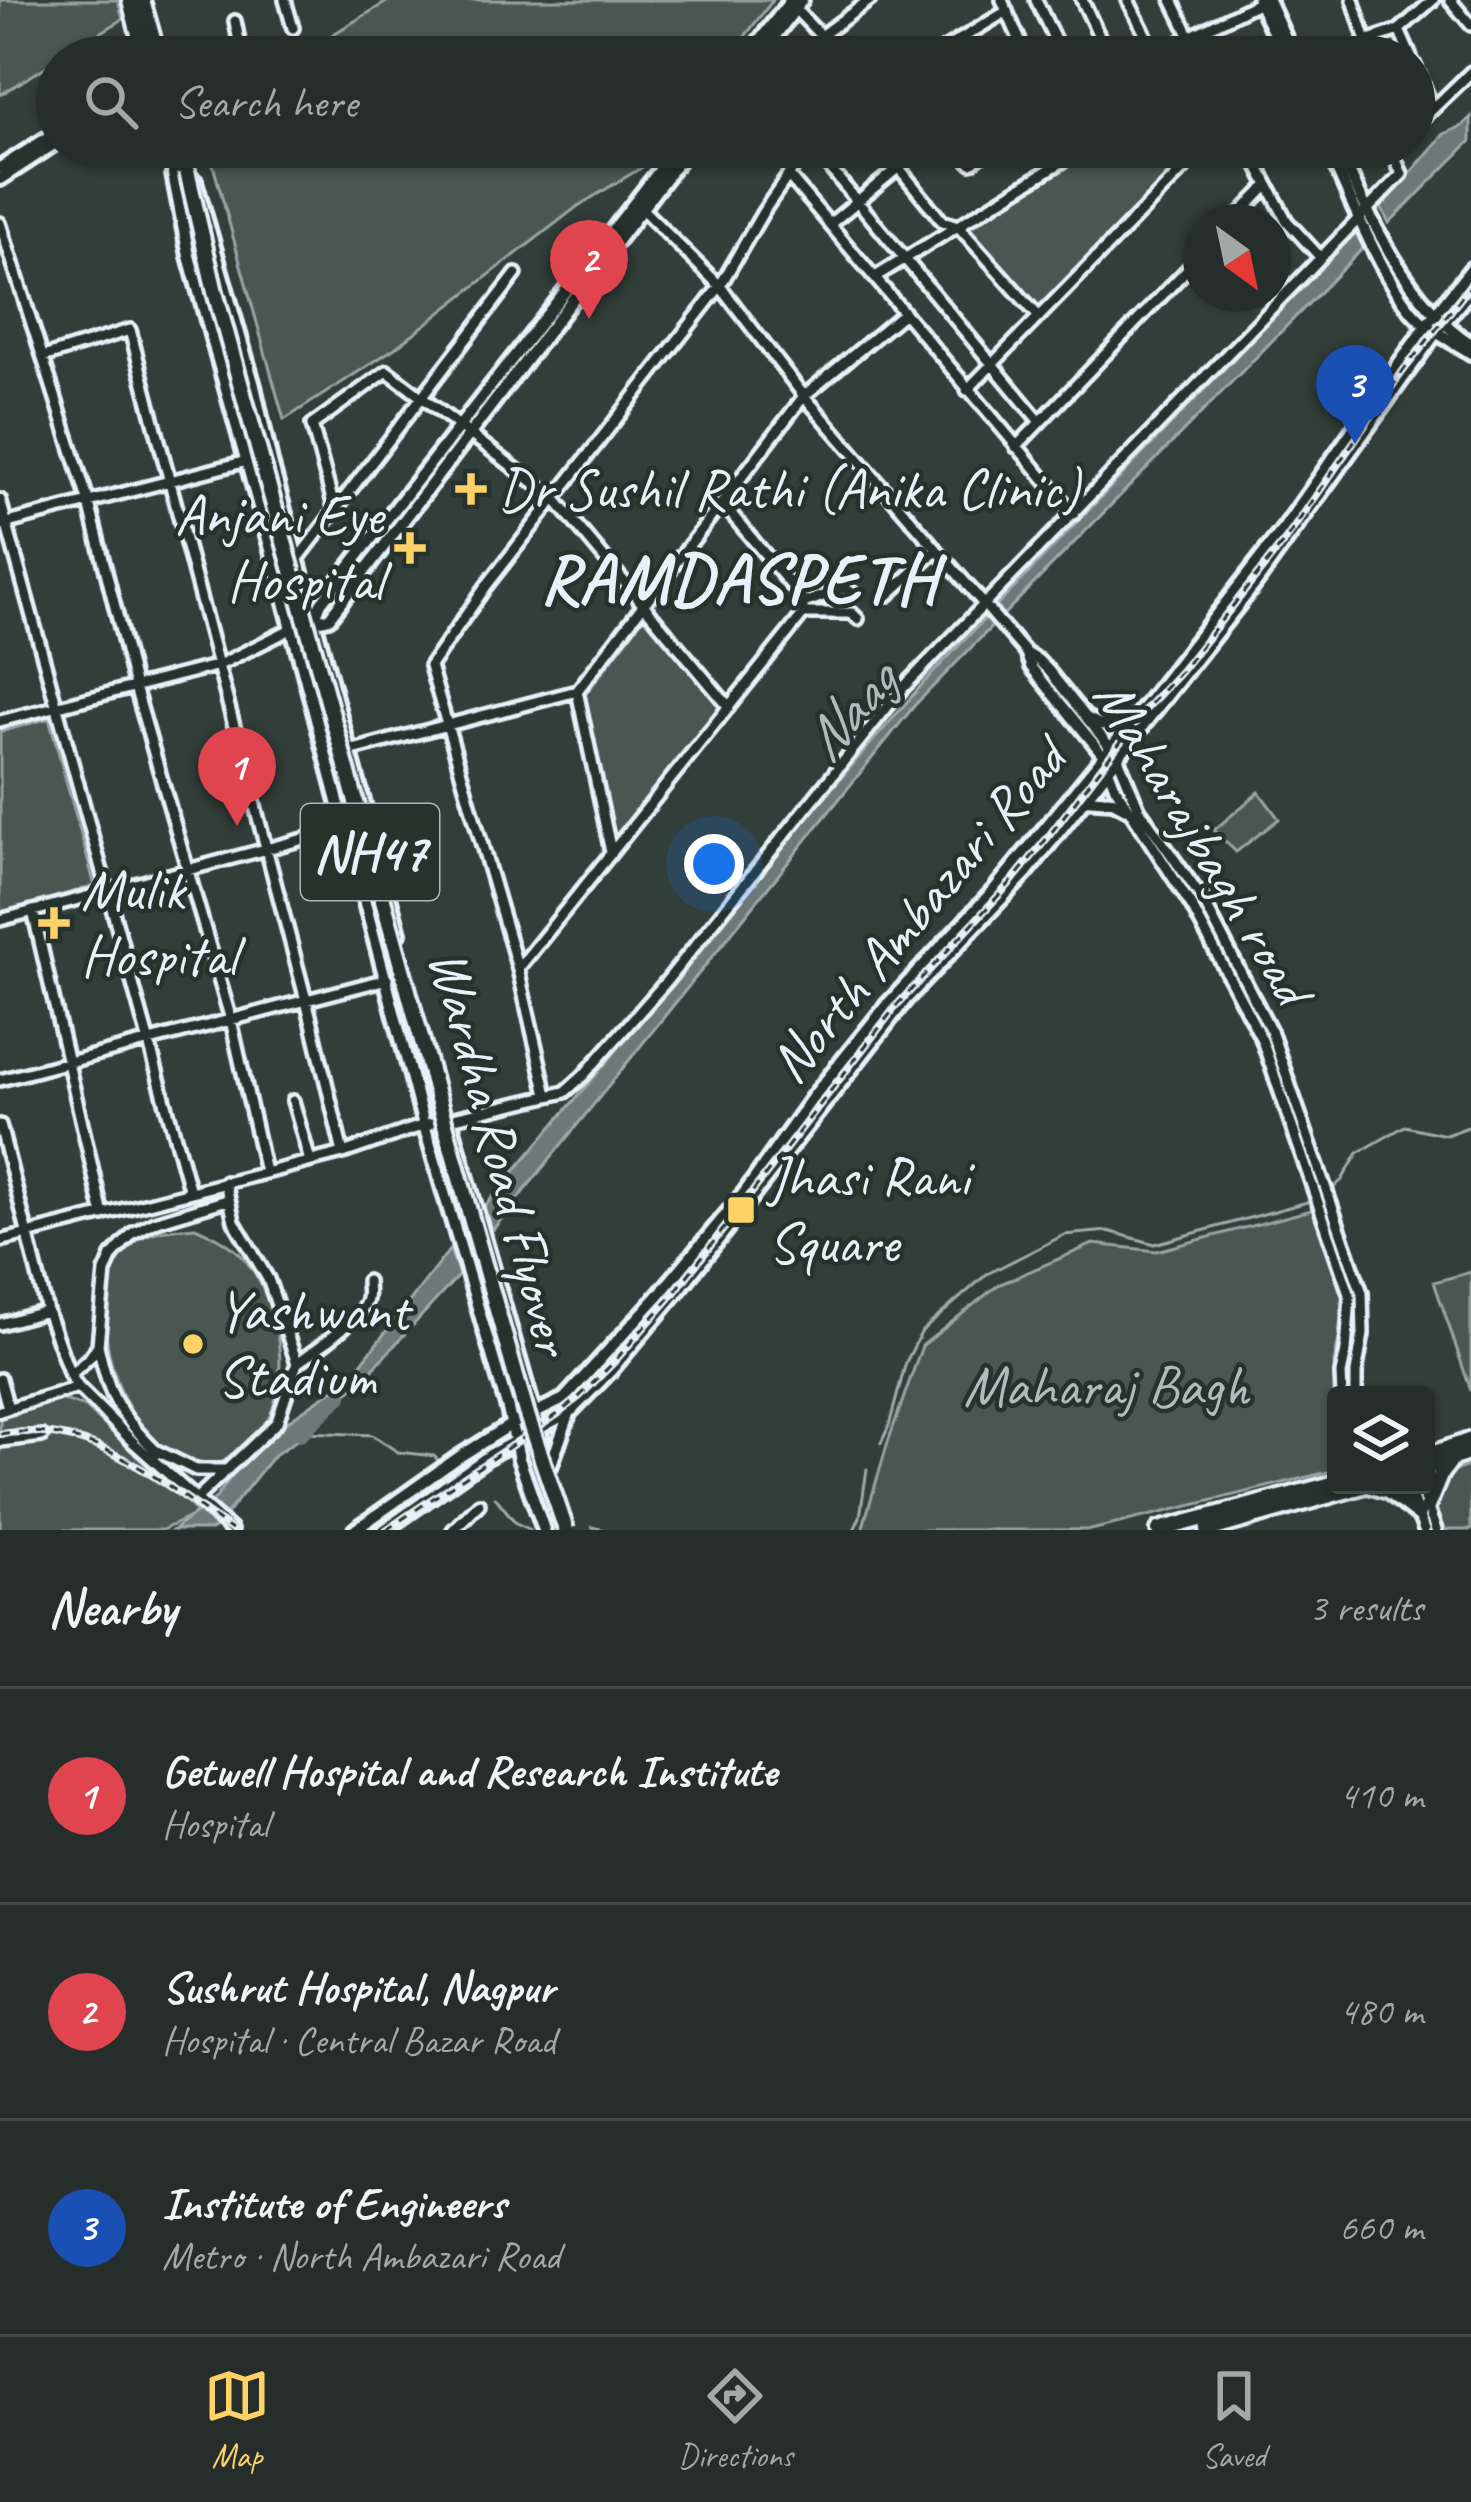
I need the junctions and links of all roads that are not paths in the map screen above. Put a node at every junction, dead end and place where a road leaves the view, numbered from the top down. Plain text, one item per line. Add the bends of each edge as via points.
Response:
1 (130, 0) edge
2 (142, 0) edge
3 (285, 0) edge
4 (869, 0) edge
5 (1036, 0) edge
6 (1082, 0) edge
7 (1128, 0) edge
8 (1172, 0) edge
9 (1353, 0) edge
10 (1433, 0) edge
11 (1450, 0) edge
12 (1263, 1) edge
13 (796, 3) edge
14 (1003, 3) edge
15 (235, 20) dead end
16 (1471, 25) edge
17 (293, 28) dead end
18 (1400, 30) junction
19 (822, 34) joint
20 (139, 36) edge
21 (152, 36) edge
22 (239, 36) edge
23 (766, 36) edge
24 (773, 36) edge
25 (967, 36) edge
26 (1018, 36) edge
27 (1053, 36) edge
28 (1098, 36) edge
29 (1144, 36) edge
30 (1190, 36) edge
31 (1192, 36) edge
32 (1277, 36) edge
33 (1282, 36) edge
34 (1364, 36) edge
35 (1381, 36) edge
36 (1403, 36) edge
37 (1471, 72) edge
38 (1435, 106) edge
39 (36, 145) edge
40 (36, 156) edge
41 (0, 168) edge
42 (178, 168) edge
43 (181, 168) edge
44 (186, 168) edge
45 (664, 168) edge
46 (671, 168) edge
47 (795, 168) edge
48 (830, 168) edge
49 (897, 168) edge
50 (901, 168) edge
51 (1047, 168) edge
52 (1184, 168) edge
53 (1258, 168) edge
54 (1339, 168) edge
55 (1346, 168) edge
56 (1399, 168) edge
57 (788, 175) junction
58 (0, 179) edge
59 (1267, 186) junction
60 (856, 202) junction
61 (1250, 204) edge
62 (638, 206) junction
63 (1363, 212) junction
64 (0, 223) edge
65 (830, 224) junction
66 (958, 226) junction
67 (1320, 257) junction
68 (905, 259) junction
69 (1471, 269) edge
70 (516, 274) dead end
71 (1183, 274) edge
72 (875, 278) junction
73 (720, 286) junction
74 (1471, 290) edge
75 (904, 313) junction
76 (1039, 317) junction
77 (1436, 323) junction
78 (1471, 344) edge
79 (1471, 353) edge
80 (43, 357) junction
81 (992, 365) junction
82 (968, 390) junction
83 (422, 396) junction
84 (804, 396) junction
85 (1040, 422) junction
86 (466, 430) junction
87 (1016, 446) junction
88 (247, 460) junction
89 (171, 481) junction
90 (554, 498) junction
91 (0, 500) edge
92 (89, 503) junction
93 (722, 503) junction
94 (335, 511) junction
95 (1074, 514) junction
96 (3, 525) edge
97 (938, 550) junction
98 (297, 560) junction
99 (854, 594) dead end
100 (888, 595) dead end
101 (983, 603) junction
102 (644, 604) junction
103 (804, 608) junction
104 (858, 619) dead end
105 (314, 621) junction
106 (291, 629) junction
107 (1026, 653) junction
108 (219, 665) junction
109 (135, 687) junction
110 (577, 691) junction
111 (56, 706) junction
112 (729, 707) junction
113 (1088, 719) junction
114 (0, 721) edge
115 (446, 724) junction
116 (1127, 726) junction
117 (349, 751) junction
118 (1110, 753) junction
119 (1108, 768) junction
120 (1084, 799) junction
121 (1128, 809) junction
122 (345, 828) junction
123 (266, 850) junction
124 (611, 852) junction
125 (187, 871) junction
126 (107, 891) junction
127 (33, 911) junction
128 (0, 920) edge
129 (518, 969) junction
130 (387, 979) junction
131 (306, 1000) junction
132 (231, 1020) junction
133 (147, 1042) junction
134 (68, 1063) junction
135 (0, 1080) edge
136 (547, 1095) junction
137 (293, 1101) dead end
138 (450, 1119) junction
139 (0, 1125) edge
140 (424, 1125) junction
141 (343, 1153) junction
142 (310, 1161) junction
143 (265, 1172) junction
144 (225, 1182) junction
145 (190, 1192) junction
146 (227, 1200) junction
147 (103, 1215) junction
148 (27, 1235) junction
149 (0, 1241) edge
150 (367, 1281) dead end
151 (677, 1282) junction
152 (47, 1311) junction
153 (0, 1324) edge
154 (98, 1345) junction
155 (297, 1363) junction
156 (70, 1375) junction
157 (0, 1379) edge
158 (1342, 1386) edge
159 (1356, 1386) edge
160 (78, 1387) junction
161 (508, 1409) junction
162 (4, 1410) edge
163 (571, 1411) junction
164 (534, 1413) junction
165 (512, 1424) junction
166 (539, 1430) junction
167 (42, 1436) dead end
168 (494, 1436) junction
169 (1471, 1440) edge
170 (0, 1441) edge
171 (516, 1442) junction
172 (155, 1450) junction
173 (495, 1452) junction
174 (1471, 1452) edge
175 (1435, 1453) edge
176 (1453, 1459) junction
177 (519, 1460) junction
178 (1435, 1464) edge
179 (160, 1467) junction
180 (550, 1467) junction
181 (225, 1470) junction
182 (1327, 1487) edge
183 (1335, 1494) edge
184 (1394, 1494) edge
185 (1413, 1494) edge
186 (1420, 1494) edge
187 (198, 1501) junction
188 (479, 1504) dead end
189 (1423, 1510) junction
190 (1190, 1526) edge
191 (228, 1528) edge
192 (355, 1530) edge
193 (384, 1530) edge
194 (453, 1530) edge
195 (544, 1530) edge
196 (565, 1530) edge
197 (1160, 1530) edge
198 (1208, 1530) edge
199 (1424, 1530) edge
200 (1436, 1530) edge

1 - 20 highway
2 - 21 highway
3 - 17 street
4 - 19 street
5 - 27 street
6 - 28 street
7 - 29 street
8 - 30 street
9 - 34 street
10 - 18 street
11 - 16 street
12 - 31 street
12 - 32 main road
12 - 33 main road
13 - 19 street
13 - 23 main road
13 - 24 main road
14 - 25 street
14 - 26 street
15 - 22 street
18 - 35 street
18 - 36 street
37 - 38 street
39 - 41 main road
40 - 58 main road
42 - 88 main road via 189,256
43 - 196 highway, Wardha Road Flyover / NH47, bridge via 475,1261 514,1398
44 - 98 main road
45 - 62 main road
46 - 62 main road
47 - 57 street
48 - 60 street
49 - 60 street
50 - 66 street via 942,221
51 - 66 street
52 - 76 street
53 - 59 street
54 - 63 main road
55 - 63 main road
56 - 63 street
57 - 65 street
57 - 73 street
59 - 61 street
59 - 67 street
60 - 65 street
60 - 68 street
62 - 73 street
62 - 86 main road
63 - 67 street
63 - 77 main road via 1403,297 1417,317
64 - 80 street
65 - 72 street
66 - 68 street
66 - 76 street
67 - 95 street
68 - 72 street
68 - 81 street
69 - 77 main road, North Ambazari Road
70 - 83 street
71 - 85 street
72 - 75 street
73 - 84 street
73 - 90 street
74 - 77 main road, North Ambazari Road
75 - 82 street
75 - 84 street
76 - 81 street
77 - 78 main road
77 - 79 main road
77 - 116 main road, North Ambazari Road
77 - 118 main road, North Ambazari Road via 1255,584
80 - 89 street via 130,330
80 - 92 street
81 - 82 street
81 - 85 street
82 - 87 street
83 - 86 street
83 - 94 street
83 - 94 street via 387,371 312,425
84 - 93 street
84 - 97 street
85 - 87 street
86 - 90 street
86 - 105 main road
87 - 95 street
88 - 89 street
88 - 106 main road
89 - 92 street
89 - 108 street
90 - 102 street
90 - 115 street via 430,667
91 - 96 street
92 - 96 street
92 - 109 street
93 - 102 street
93 - 103 street
94 - 98 street
95 - 101 street
96 - 111 street
97 - 100 street
97 - 101 street
98 - 105 main road
99 - 103 street via 845,588
101 - 107 street
101 - 136 street via 901,691 630,1024 565,1092
102 - 110 street
102 - 112 street
103 - 104 street
103 - 112 street
105 - 106 main road
105 - 117 main road
106 - 108 street
106 - 122 main road
107 - 113 street, Maharajbagh road
107 - 118 street, Maharajbagh road
108 - 109 street
108 - 123 street
109 - 111 street
109 - 125 street
110 - 115 street
110 - 124 street
111 - 114 street
111 - 126 street
112 - 124 street
113 - 116 main road
113 - 118 street, Maharajbagh road
115 - 117 street
115 - 129 street
116 - 118 main road, North Ambazari Road
117 - 138 main road
118 - 119 main road, North Ambazari Road
118 - 151 main road, North Ambazari Road via 886,1006
118 - 159 street, Maharajbagh road via 1203,900 1271,1031 1362,1294
119 - 120 main road, North Ambazari Road
119 - 121 street, Maharajbagh road
120 - 121 main road
120 - 151 main road, North Ambazari Road via 906,999
121 - 158 street, Maharajbagh road via 1192,907 1262,1040 1350,1297
122 - 123 street
122 - 130 main road
123 - 125 street
123 - 131 street
124 - 129 street
125 - 126 street
125 - 132 street
126 - 127 street
126 - 133 street
127 - 128 street
127 - 134 street
129 - 136 street
130 - 131 street
130 - 140 main road
131 - 132 street
131 - 141 street
132 - 133 street
132 - 143 street
133 - 134 street
133 - 145 street
134 - 135 street
134 - 147 street
136 - 138 street
137 - 142 street
138 - 140 street
138 - 164 main road
139 - 148 street
140 - 141 street
140 - 161 main road
141 - 142 street
142 - 143 street
143 - 144 street
144 - 145 street
144 - 146 street
145 - 147 street
146 - 154 street via 133,1232 105,1272
146 - 155 street via 268,1279
147 - 148 street
148 - 149 street
148 - 152 street
150 - 155 street via 365,1304
151 - 163 main road, North Ambazari Road
151 - 164 main road, North Ambazari Road via 565,1398
152 - 153 street
152 - 156 street
154 - 156 street
154 - 172 street via 119,1412
155 - 181 street via 277,1423
156 - 160 street
157 - 162 street
160 - 162 street
160 - 179 street
161 - 165 main road
161 - 168 main road
163 - 166 main road, North Ambazari Road
163 - 180 main road
164 - 165 main road, North Ambazari Road
164 - 166 main road
165 - 168 main road, North Ambazari Road
165 - 171 main road
166 - 171 main road, North Ambazari Road
166 - 180 main road
167 - 170 street
168 - 192 main road, North Ambazari Road
169 - 175 highway
171 - 173 main road, North Ambazari Road
171 - 177 main road
172 - 179 street
172 - 181 street via 196,1470
173 - 177 main road
173 - 193 main road, North Ambazari Road
174 - 176 highway
176 - 178 highway
176 - 189 highway
177 - 195 main road
179 - 187 street
180 - 196 main road
181 - 187 street
182 - 190 highway
183 - 198 highway
184 - 189 highway
185 - 189 street
186 - 189 street
187 - 191 street
188 - 194 street
189 - 199 street
189 - 200 street
190 - 197 highway

